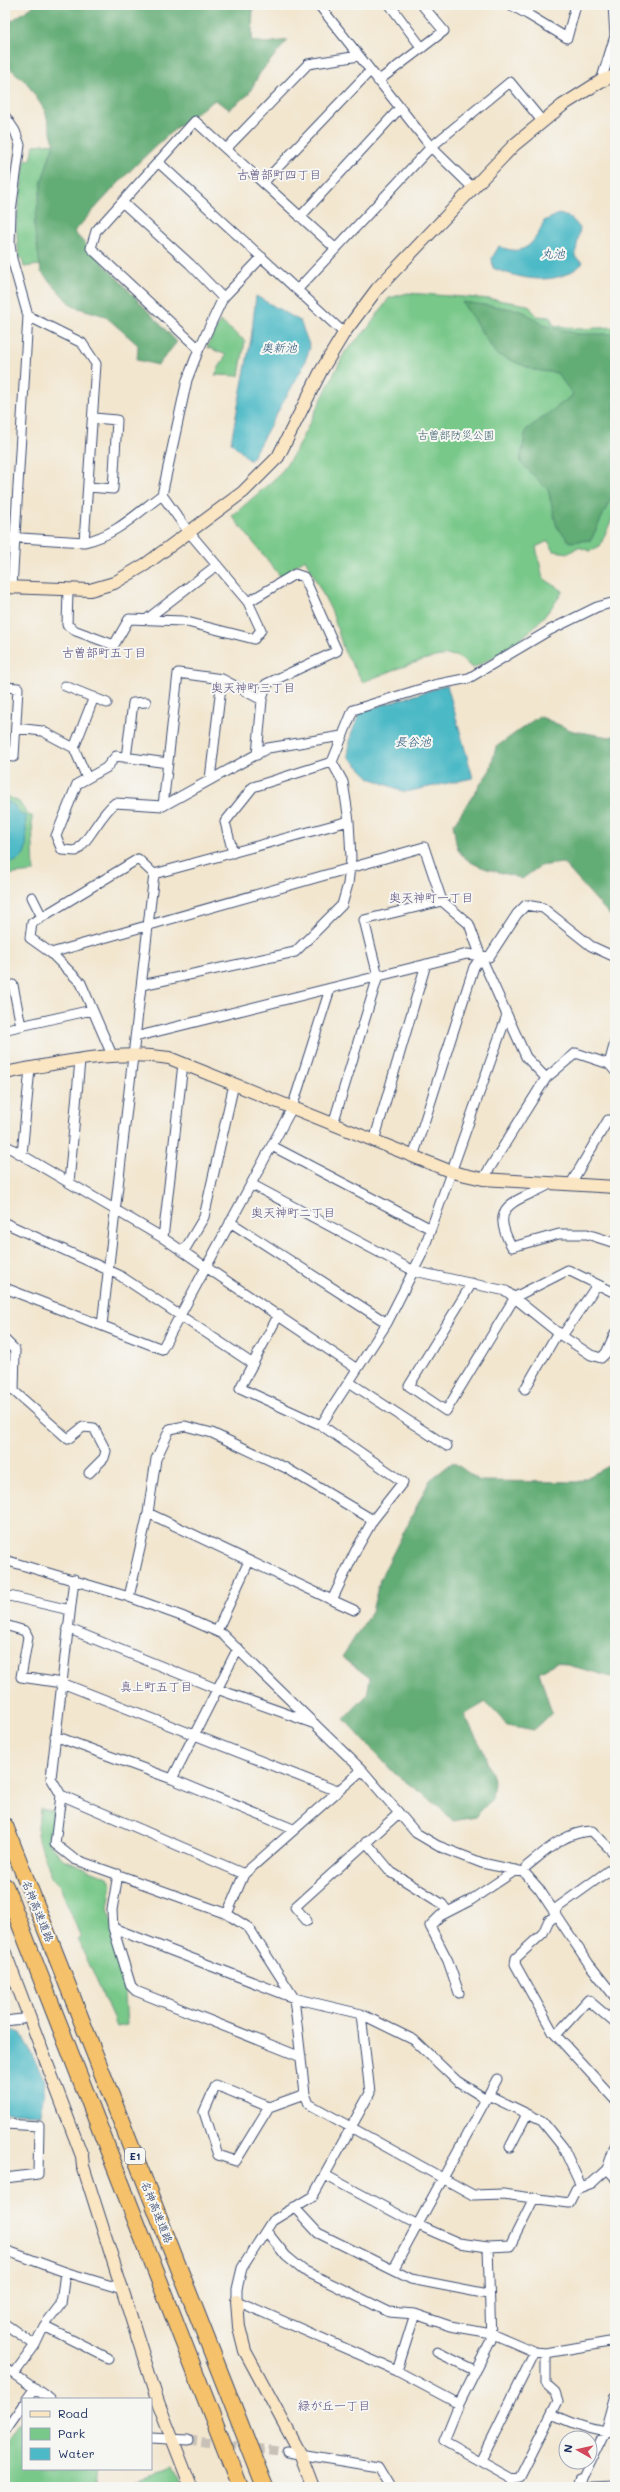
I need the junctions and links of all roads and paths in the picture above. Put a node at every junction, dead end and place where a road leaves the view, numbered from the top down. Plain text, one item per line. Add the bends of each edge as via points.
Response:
1 (307, 5) edge
2 (390, 5) edge
3 (422, 5) edge
4 (511, 5) edge
5 (576, 5) edge
6 (613, 5) edge
7 (528, 9) edge
8 (422, 48) junction
9 (359, 56) junction
10 (370, 70) junction
11 (615, 76) edge
12 (378, 81) junction
13 (601, 81) junction
14 (400, 108) junction
15 (5, 116) edge
16 (542, 121) junction
17 (431, 147) junction
18 (226, 149) junction
19 (158, 162) junction
20 (263, 183) junction
21 (473, 188) junction
22 (9, 189) edge
23 (122, 202) junction
24 (300, 217) junction
25 (336, 249) junction
26 (262, 257) junction
27 (8, 258) edge
28 (298, 290) junction
29 (224, 298) junction
30 (28, 316) junction
31 (344, 333) junction
32 (199, 349) junction
33 (94, 418) junction
34 (89, 487) junction
35 (162, 494) junction
36 (188, 531) junction
37 (5, 537) edge
38 (15, 538) junction
39 (84, 542) junction
40 (217, 565) junction
41 (8, 588) edge
42 (68, 591) junction
43 (248, 602) junction
44 (615, 602) edge
45 (147, 619) junction
46 (222, 679) junction
47 (65, 686) dead end
48 (5, 687) edge
49 (94, 697) junction
50 (262, 700) junction
51 (146, 702) dead end
52 (107, 703) dead end
53 (16, 728) junction
54 (342, 736) junction
55 (74, 748) junction
56 (256, 755) junction
57 (5, 756) edge
58 (126, 758) junction
59 (332, 762) junction
60 (168, 763) junction
61 (87, 778) junction
62 (210, 779) junction
63 (163, 806) junction
64 (349, 821) junction
65 (233, 853) junction
66 (350, 867) junction
67 (154, 874) junction
68 (32, 897) dead end
69 (442, 901) junction
70 (42, 918) junction
71 (148, 924) junction
72 (51, 953) junction
73 (480, 957) junction
74 (615, 957) edge
75 (426, 964) junction
76 (378, 976) junction
77 (13, 984) dead end
78 (142, 985) junction
79 (330, 988) junction
80 (92, 1010) junction
81 (507, 1015) junction
82 (21, 1026) junction
83 (5, 1031) edge
84 (135, 1037) junction
85 (615, 1042) edge
86 (133, 1054) junction
87 (112, 1055) junction
88 (80, 1060) junction
89 (183, 1064) junction
90 (612, 1067) edge
91 (30, 1068) junction
92 (5, 1073) edge
93 (546, 1078) junction
94 (234, 1084) junction
95 (292, 1108) junction
96 (615, 1121) edge
97 (333, 1124) junction
98 (374, 1141) junction
99 (5, 1145) edge
100 (272, 1146) junction
101 (22, 1155) junction
102 (413, 1157) junction
103 (452, 1172) junction
104 (483, 1179) junction
105 (69, 1182) junction
106 (251, 1184) junction
107 (550, 1184) junction
108 (570, 1185) junction
109 (615, 1187) edge
110 (115, 1211) junction
111 (230, 1222) junction
112 (5, 1223) edge
113 (431, 1228) junction
114 (163, 1238) junction
115 (615, 1243) edge
116 (184, 1251) junction
117 (206, 1266) junction
118 (108, 1271) junction
119 (414, 1271) junction
120 (472, 1283) junction
121 (597, 1285) junction
122 (5, 1288) edge
123 (615, 1294) edge
124 (515, 1297) junction
125 (279, 1314) junction
126 (180, 1315) junction
127 (387, 1323) junction
128 (102, 1325) junction
129 (615, 1333) edge
130 (560, 1334) junction
131 (5, 1340) edge
132 (253, 1364) junction
133 (357, 1368) junction
134 (349, 1382) junction
135 (5, 1386) edge
136 (525, 1390) dead end
137 (14, 1391) junction
138 (321, 1425) junction
139 (447, 1446) dead end
140 (89, 1473) dead end
141 (148, 1513) junction
142 (373, 1520) junction
143 (5, 1560) edge
144 (249, 1561) junction
145 (74, 1579) junction
146 (5, 1595) edge
147 (129, 1597) junction
148 (332, 1600) junction
149 (70, 1610) junction
150 (354, 1610) dead end
151 (5, 1625) edge
152 (67, 1628) junction
153 (217, 1632) junction
154 (238, 1648) junction
155 (62, 1683) junction
156 (217, 1689) junction
157 (318, 1726) junction
158 (195, 1734) junction
159 (55, 1736) junction
160 (362, 1770) junction
161 (172, 1780) junction
162 (336, 1792) junction
163 (61, 1796) junction
164 (399, 1813) junction
165 (5, 1826) edge
166 (293, 1829) junction
167 (366, 1842) junction
168 (615, 1854) edge
169 (527, 1866) dead end
170 (615, 1866) edge
171 (516, 1870) junction
172 (118, 1874) junction
173 (244, 1874) junction
174 (5, 1886) edge
175 (448, 1912) junction
176 (555, 1913) junction
177 (226, 1914) junction
178 (307, 1921) dead end
179 (113, 1928) junction
180 (5, 1953) edge
181 (459, 1993) dead end
182 (615, 1997) edge
183 (294, 1998) junction
184 (361, 2014) junction
185 (29, 2015) junction
186 (5, 2021) edge
187 (615, 2023) edge
188 (556, 2035) junction
189 (301, 2057) junction
190 (497, 2079) dead end
191 (305, 2094) junction
192 (487, 2097) junction
193 (615, 2100) edge
194 (269, 2107) junction
195 (527, 2114) junction
196 (5, 2124) edge
197 (351, 2127) junction
198 (615, 2146) edge
199 (510, 2147) dead end
200 (607, 2170) junction
201 (325, 2175) junction
202 (615, 2177) edge
203 (5, 2178) edge
204 (444, 2178) junction
205 (581, 2186) junction
206 (534, 2198) junction
207 (294, 2207) junction
208 (418, 2225) junction
209 (267, 2232) junction
210 (488, 2247) junction
211 (5, 2250) edge
212 (393, 2270) junction
213 (65, 2272) junction
214 (122, 2289) junction
215 (488, 2294) junction
216 (237, 2301) junction
217 (415, 2314) junction
218 (5, 2324) edge
219 (44, 2326) junction
220 (491, 2333) junction
221 (615, 2341) edge
222 (35, 2344) junction
223 (437, 2352) dead end
224 (535, 2352) junction
225 (546, 2353) junction
226 (108, 2358) dead end
227 (5, 2368) edge
228 (397, 2371) junction
229 (476, 2371) junction
230 (14, 2374) junction
231 (34, 2388) junction
232 (615, 2396) edge
233 (28, 2398) edge
234 (49, 2398) edge
235 (459, 2404) junction
236 (22, 2406) edge
237 (552, 2414) junction
238 (5, 2431) edge
239 (605, 2432) junction
240 (615, 2433) edge
241 (152, 2438) edge
242 (172, 2440) junction
243 (188, 2440) tunnel mouth
244 (287, 2452) tunnel mouth
245 (300, 2454) junction
246 (481, 2461) junction
247 (615, 2486) edge
248 (191, 2487) edge
249 (240, 2487) edge
250 (265, 2487) edge
251 (313, 2487) edge
252 (390, 2487) edge
253 (577, 2487) edge
254 (592, 2487) edge

1 - 9 street via 319,5
2 - 8 street
3 - 8 street via 444,31
4 - 7 street
5 - 7 street via 567,38
6 - 13 street via 615,36
8 - 12 street
9 - 10 street
9 - 18 street via 308,64
10 - 12 street
10 - 20 street
11 - 13 street
12 - 14 street
13 - 16 street
14 - 17 street
14 - 24 street
15 - 22 street via 20,145
16 - 17 street via 510,82
16 - 21 street via 514,145
17 - 21 street
17 - 25 street
18 - 19 street via 195,121
18 - 20 street
19 - 23 street
19 - 26 street
20 - 24 street
21 - 31 street via 377,289
22 - 27 street via 11,211
23 - 29 street
23 - 32 street via 96,231 92,248
24 - 25 street
25 - 28 street
26 - 28 street
26 - 29 street
27 - 30 street
28 - 31 street
29 - 32 street
30 - 33 street via 82,343 96,364
30 - 38 street
31 - 36 street via 321,371 278,458 243,492
32 - 35 street via 187,380
33 - 34 street
33 - 34 street via 116,420 113,489
34 - 39 street
35 - 36 street
35 - 39 street via 116,531 96,540
36 - 40 street
36 - 42 street via 146,564 114,583 90,590
37 - 38 street
38 - 39 street
38 - 41 street
40 - 43 street
40 - 45 street
41 - 42 street
42 - 45 street via 67,625 76,632 114,645 129,619
43 - 45 street via 261,630 254,640 183,621
43 - 50 street via 295,574 304,577 337,651 266,684
44 - 54 street via 597,607 550,630 470,678 434,685 353,710
46 - 50 street
46 - 60 street via 178,673
46 - 62 street
47 - 49 street
48 - 53 street via 18,688
49 - 52 street
49 - 55 street
50 - 56 street
51 - 58 street via 133,703
53 - 55 street via 42,730
53 - 57 street via 14,757
54 - 56 street via 268,748
54 - 59 street
55 - 61 street
56 - 62 street
58 - 60 street
58 - 61 street via 116,756 106,768
59 - 64 street via 343,782
59 - 65 street via 253,787 224,822
60 - 63 street
61 - 63 street via 77,784 56,836 62,850 76,851 86,842 108,809 115,803
62 - 63 street
64 - 65 street
64 - 66 street
65 - 67 street
66 - 69 street via 424,847
66 - 71 street
66 - 78 street via 342,905 294,952
67 - 70 street via 138,859
67 - 71 street
68 - 70 street
69 - 73 street via 469,924
69 - 76 street via 364,920
70 - 72 street via 32,923 30,938
71 - 72 street
71 - 78 street
72 - 80 street via 80,983
73 - 74 street via 489,957 517,914 526,905 543,908 591,946
73 - 75 street via 466,954
73 - 81 street
73 - 102 street via 474,967
75 - 76 street
75 - 98 street
76 - 79 street
76 - 97 street
77 - 82 street
78 - 84 street
79 - 84 street
79 - 95 street
80 - 82 street
80 - 87 street
81 - 93 street via 526,1057
81 - 103 street
82 - 83 street
84 - 86 street
85 - 90 street
86 - 87 street
86 - 89 street via 169,1058
86 - 110 street
87 - 88 street
88 - 91 street
88 - 105 street
89 - 94 street
89 - 114 street
90 - 93 street via 576,1053
91 - 92 street
91 - 101 street
93 - 104 street
94 - 95 street
94 - 116 street via 204,1216
95 - 97 street
95 - 100 street
96 - 108 street via 608,1120
97 - 98 street
98 - 102 street
99 - 101 street
100 - 106 street
100 - 113 street
101 - 105 street
102 - 103 street
103 - 104 street
103 - 113 street
104 - 107 street
105 - 110 street
106 - 111 street
106 - 119 street
107 - 108 street
107 - 115 street via 509,1203 503,1215 504,1232 512,1247 559,1234 587,1234
108 - 109 street
110 - 114 street
110 - 118 street
111 - 117 street
111 - 127 street
112 - 118 street
113 - 119 street
114 - 116 street
116 - 117 street
117 - 125 street
117 - 126 street
118 - 126 street
118 - 128 street
119 - 120 street
119 - 127 street
120 - 124 street via 506,1291
120 - 124 street via 409,1386 446,1411
121 - 123 street
121 - 124 street via 568,1270
121 - 130 street
122 - 128 street
124 - 130 street
125 - 132 street
125 - 133 street
126 - 128 street via 162,1348
126 - 132 street
127 - 133 street
129 - 130 street via 601,1358 591,1355
130 - 136 street
131 - 137 street via 15,1350
132 - 138 street via 240,1388
133 - 134 street
134 - 138 street
134 - 139 street
135 - 137 street
137 - 140 street via 68,1439 83,1427 94,1428 106,1451 104,1458
138 - 142 street via 403,1482
141 - 142 street via 156,1459 170,1429 185,1426 212,1433 286,1468
141 - 144 street
141 - 147 street
142 - 148 street
143 - 145 street
144 - 148 street
144 - 153 street
145 - 147 street
145 - 149 street
146 - 149 street
147 - 153 street via 184,1616
148 - 150 street
149 - 152 street
151 - 155 street via 25,1631 28,1637 21,1678
152 - 155 street
152 - 156 street
153 - 154 street
154 - 156 street
154 - 157 street
155 - 158 street
155 - 159 street
156 - 157 street
156 - 158 street
157 - 160 street
158 - 161 street
158 - 162 street
159 - 161 street
159 - 163 street via 51,1778
160 - 162 street
160 - 164 street
161 - 166 street
162 - 166 street
163 - 172 street via 55,1844 74,1859
163 - 173 street
164 - 167 street
164 - 171 street via 416,1833 438,1846 482,1863
165 - 250 highway, 名神高速道路 / E1
166 - 173 street
167 - 175 street via 391,1872 442,1904
167 - 178 street via 295,1907
168 - 169 street via 592,1831 578,1832 563,1837
170 - 176 street
171 - 175 street
171 - 176 street via 524,1872
172 - 177 street
172 - 179 street via 112,1910
173 - 177 street
174 - 249 highway, 名神高速道路 / E1
175 - 181 street via 430,1926 448,1961
176 - 182 street
176 - 188 street via 543,1933 516,1958 515,1964
177 - 183 street via 249,1928
179 - 183 street
179 - 189 street via 131,1986 136,1991
180 - 185 street
183 - 184 street
183 - 189 street
184 - 192 street via 414,2040 457,2081
184 - 197 street via 370,2093
185 - 186 street via 22,2019
185 - 214 street via 82,2156
187 - 188 street via 588,2000
188 - 193 street
189 - 191 street
190 - 192 street
191 - 194 street
191 - 197 street via 309,2104
192 - 195 street
192 - 204 street
194 - 194 street via 216,2085 204,2112 218,2155 236,2161
195 - 199 street
195 - 205 street via 542,2121 563,2147
196 - 203 street via 39,2126 38,2174
197 - 201 street
197 - 204 street
198 - 200 street
200 - 202 street
200 - 205 street via 592,2183
201 - 207 street via 313,2196
201 - 208 street
204 - 206 street via 473,2195 503,2194
204 - 208 street
205 - 206 street via 576,2189 569,2203
206 - 210 street via 510,2246
207 - 209 street via 272,2221
207 - 212 street via 318,2233
208 - 210 street via 458,2243
208 - 212 street
209 - 216 street via 242,2268
209 - 217 street via 286,2256 316,2278 389,2312
210 - 215 street
211 - 213 street
212 - 215 street via 411,2279
213 - 214 street
213 - 219 street via 61,2304
214 - 242 street
215 - 220 street
216 - 228 street
216 - 245 street via 245,2351
217 - 220 street via 450,2326
217 - 228 street
218 - 222 street
219 - 222 street
219 - 226 street
220 - 224 street
220 - 229 street via 491,2340
221 - 225 street
222 - 230 street
223 - 229 street
224 - 225 street
224 - 246 street
225 - 237 street via 546,2384 555,2392 558,2401
227 - 230 street
228 - 235 street
229 - 235 street
230 - 231 street
231 - 233 street
231 - 234 street
232 - 239 street
235 - 246 street via 444,2441
236 - 238 street
237 - 239 street via 579,2427
237 - 246 street via 520,2477 512,2479
239 - 240 street
239 - 253 street
241 - 242 street
242 - 243 street
242 - 248 street
244 - 245 street
245 - 251 street
245 - 252 street via 378,2467
247 - 254 street

